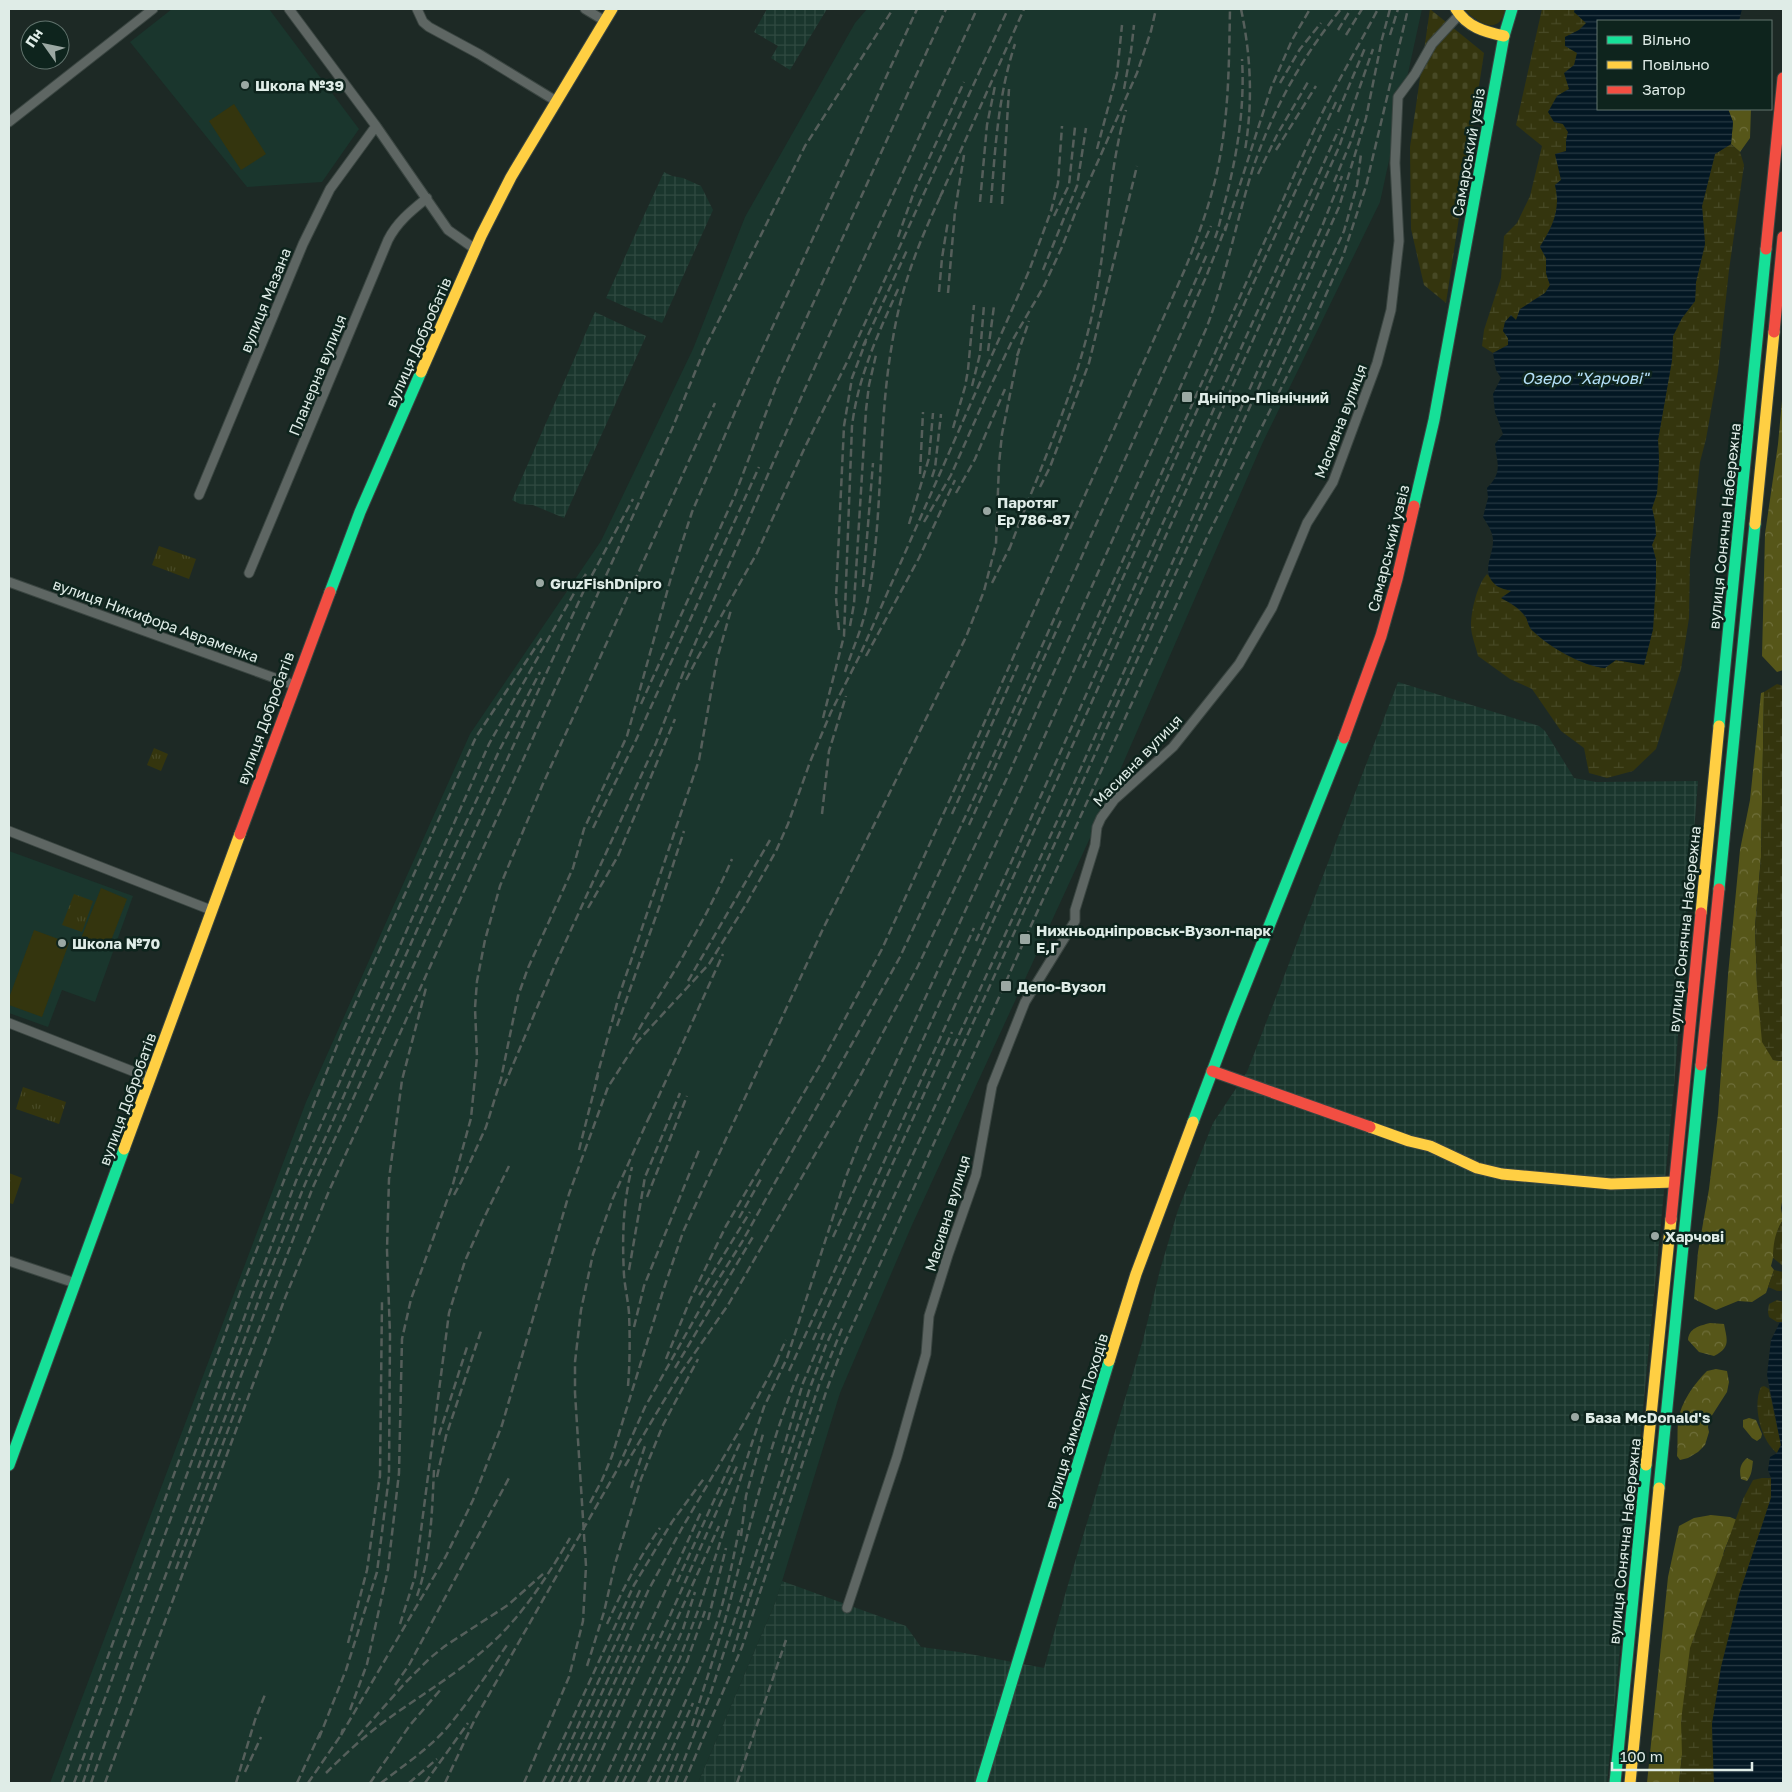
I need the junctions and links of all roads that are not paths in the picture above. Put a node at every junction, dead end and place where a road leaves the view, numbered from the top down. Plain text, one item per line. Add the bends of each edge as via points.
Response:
1 (153, 9) edge
2 (289, 9) edge
3 (417, 9) edge
4 (585, 9) edge
5 (612, 9) edge
6 (1512, 9) edge
7 (1457, 12) edge
8 (604, 21) junction
9 (1504, 36) junction
10 (1783, 78) edge
11 (556, 100) junction
12 (9, 122) edge
13 (376, 126) junction
14 (426, 198) junction
15 (1783, 238) edge
16 (475, 249) junction
17 (199, 495) dead end
18 (250, 573) dead end
19 (9, 582) edge
20 (294, 684) junction
21 (9, 831) edge
22 (211, 910) junction
23 (9, 1024) edge
24 (1212, 1071) junction
25 (150, 1078) junction
26 (1674, 1182) junction
27 (9, 1261) edge
28 (75, 1283) junction
29 (9, 1465) edge
30 (847, 1608) dead end
31 (980, 1783) edge
32 (1615, 1783) edge
33 (1630, 1783) edge

1 - 12 street
2 - 13 street
3 - 11 street via 423,22 429,26
4 - 8 street
5 - 8 main road, вулиця Добробатів
6 - 9 main road, Самарський узвіз
7 - 9 main road via 1482,32
7 - 30 street, Масивна вулиця via 1398,97 1395,163 1399,241 1391,310 1377,363 1333,482 1306,523 1272,608 1239,664 1173,747 1114,800 1097,826 1095,845 1074,921 1025,1002 992,1086 976,1175 929,1316 926,1354 900,1448
8 - 11 main road, вулиця Добробатів
9 - 24 main road, Самарський узвіз via 1434,420 1391,598 1347,731
10 - 26 main road, вулиця Сонячна Набережна
11 - 16 main road, вулиця Добробатів via 511,177
13 - 14 street
13 - 17 street, вулиця Мазана via 330,189 318,212
14 - 16 street via 448,230
14 - 18 street, Планерна вулиця via 394,227
15 - 33 main road, вулиця Сонячна Набережна
16 - 20 main road, вулиця Добробатів via 360,512
19 - 20 street, вулиця Никифора Авраменка
20 - 22 main road, вулиця Добробатів
21 - 22 street
22 - 25 main road, вулиця Добробатів
23 - 25 street
24 - 26 main road via 1409,1141 1421,1142 1477,1168 1499,1174 1600,1185 1641,1186
24 - 31 main road, вулиця Зимових Походів via 1136,1274
25 - 28 main road, вулиця Добробатів
26 - 32 main road, вулиця Сонячна Набережна
27 - 28 street
28 - 29 main road, вулиця Добробатів

